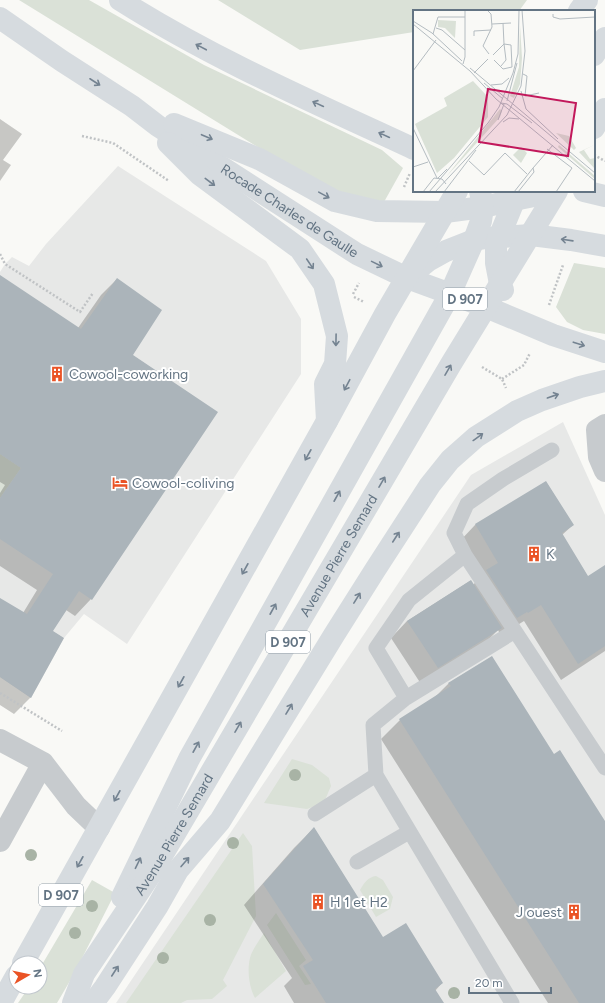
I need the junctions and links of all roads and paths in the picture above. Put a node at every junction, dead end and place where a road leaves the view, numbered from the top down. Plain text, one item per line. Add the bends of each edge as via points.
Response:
1 (120, 0) edge
2 (587, 0) edge
3 (580, 10) edge
4 (0, 18) edge
5 (0, 28) edge
6 (605, 38) edge
7 (595, 53) edge
8 (62, 61) junction
9 (132, 106) junction
10 (605, 109) edge
11 (595, 126) edge
12 (413, 149) edge
13 (595, 156) edge
14 (605, 161) edge
15 (456, 192) edge
16 (544, 192) edge
17 (556, 192) edge
18 (588, 192) edge
19 (516, 196) edge
20 (605, 196) edge
21 (482, 199) edge
22 (445, 212) junction
23 (530, 235) junction
24 (500, 237) junction
25 (474, 240) junction
26 (605, 246) edge
27 (0, 254) edge
28 (564, 260) dead end
29 (407, 278) junction
30 (359, 282) dead end
31 (500, 284) junction
32 (92, 293) dead end
33 (450, 294) junction
34 (352, 296) dead end
35 (550, 302) dead end
36 (486, 307) junction
37 (523, 322) junction
38 (605, 352) edge
39 (482, 367) dead end
40 (605, 381) edge
41 (507, 391) dead end
42 (327, 422) junction
43 (605, 425) edge
44 (552, 450) dead end
45 (605, 471) edge
46 (465, 555) junction
47 (515, 631) junction
48 (0, 693) edge
49 (406, 698) junction
50 (62, 731) dead end
51 (0, 740) edge
52 (43, 763) junction
53 (605, 768) edge
54 (376, 775) junction
55 (315, 814) dead end
56 (99, 828) junction
57 (409, 832) junction
58 (0, 841) edge
59 (357, 862) dead end
60 (28, 955) edge
61 (84, 974) junction
62 (8, 990) edge
63 (1, 1003) edge
64 (73, 1003) edge
65 (93, 1003) edge
66 (512, 1003) edge

12 -> 1 main road via 236,65 152,21
2 - 3 main road
4 - 8 main road, Rocade Charles de Gaulle
5 - 8 street
6 - 7 main road
8 -> 9 main road, Rocade Charles de Gaulle
9 -> 22 main road via 260,159 335,201 377,211
9 -> 29 main road, Rocade Charles de Gaulle via 158,126 357,254
9 -> 42 main road via 200,175 300,250 324,284 337,336 335,364 325,384
10 - 11 main road
13 - 14 path
15 - 22 main road, D 907
16 - 19 main road via 534,196
17 - 23 main road, Avenue Pierre Semard / D 907
18 - 20 main road
19 - 21 main road
19 - 24 main road
21 - 22 main road
21 - 25 main road via 481,221
22 - 29 main road, D 907
23 - 24 main road
26 -> 23 main road
23 - 31 main road, Avenue Pierre Semard / D 907
24 - 25 main road
24 - 31 main road via 496,245
25 - 29 main road via 428,261
25 - 33 main road
27 - 32 path via 5,264 80,312
28 - 35 path
29 - 33 main road, Rocade Charles de Gaulle / D 907
29 -> 42 main road, D 907
30 - 34 path
31 - 36 main road, Avenue Pierre Semard / D 907
31 - 37 main road via 509,303
33 - 36 main road, Rocade Charles de Gaulle / D 907
61 -> 33 main road via 189,759
36 - 37 main road, Rocade Charles de Gaulle / D 907
61 -> 36 main road, Avenue Pierre Semard / D 907 via 153,871
37 -> 38 main road, Rocade Charles de Gaulle / D 907
39 - 41 path via 502,379
65 -> 40 main road via 153,914 178,870 220,821 334,634 430,485 450,460 476,437 517,411 580,387
42 -> 56 main road, D 907
43 - 45 street via 597,430 599,457
44 - 46 lane via 467,504 454,533
46 - 47 lane
46 - 49 lane via 409,600 376,648
47 - 49 lane
47 - 53 lane
48 - 50 path
49 - 54 lane via 373,726
51 - 52 street
52 - 56 street via 76,806
52 - 58 street
54 - 55 lane
54 - 57 lane
56 -> 60 main road, D 907
57 - 59 lane
57 - 66 lane
61 - 64 main road, Avenue Pierre Semard / D 907
62 - 63 main road

